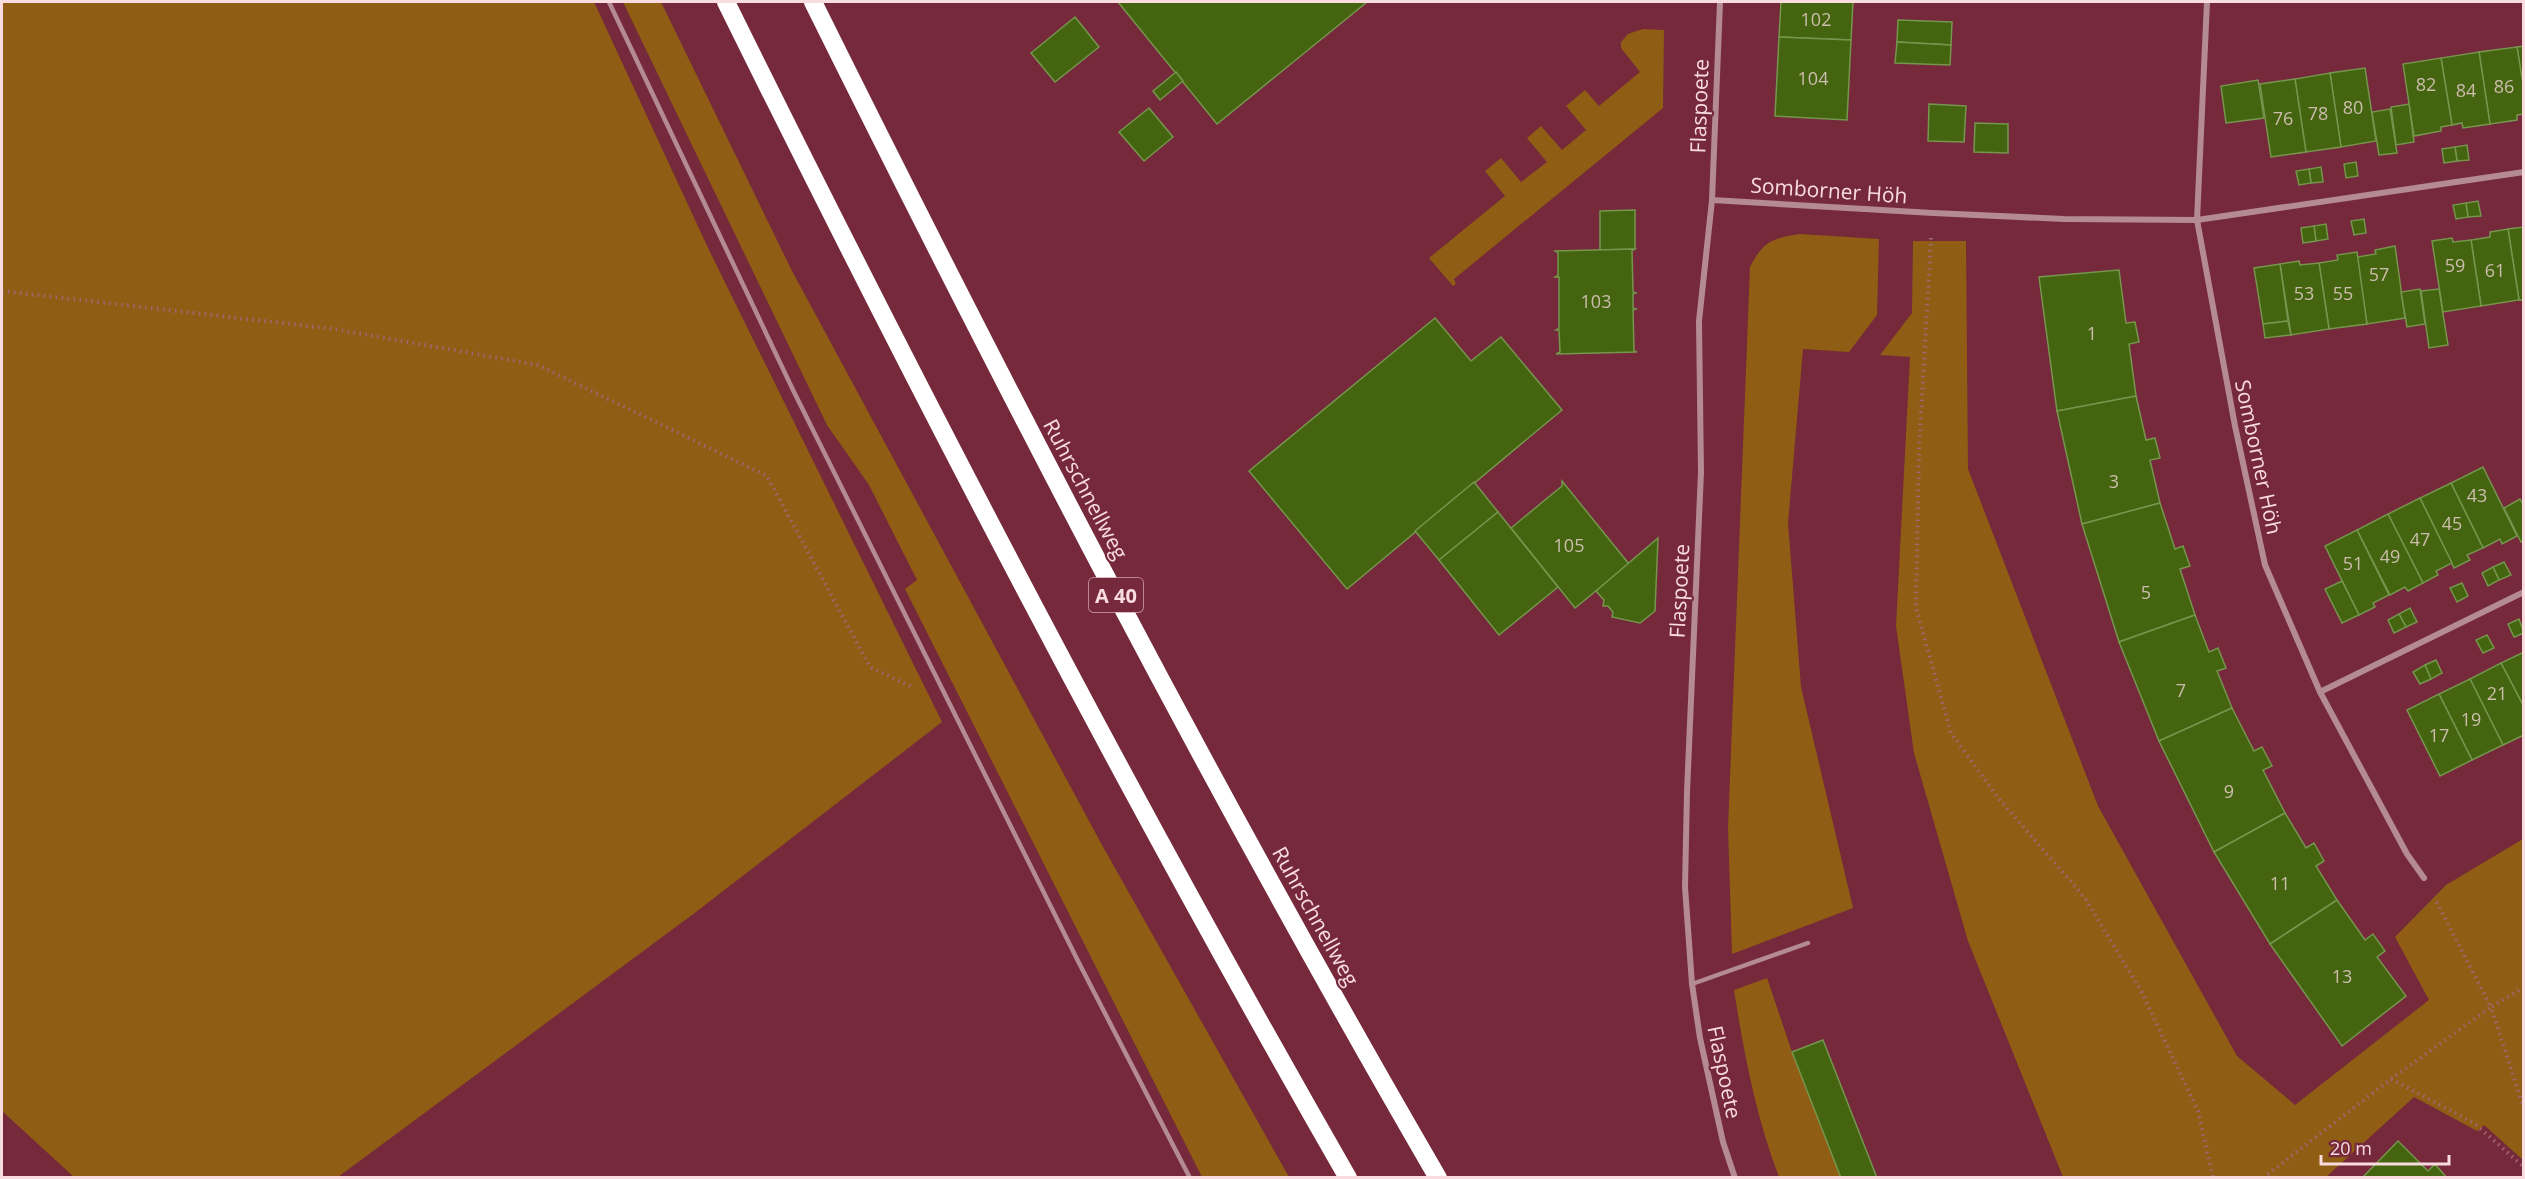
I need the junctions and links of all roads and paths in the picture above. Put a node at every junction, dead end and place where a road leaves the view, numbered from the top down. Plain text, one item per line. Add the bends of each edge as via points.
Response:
1 (609, 2) edge
2 (726, 2) edge
3 (813, 2) edge
4 (1720, 2) edge
5 (2207, 2) edge
6 (2523, 172) edge
7 (1712, 200) junction
8 (1933, 213) junction
9 (2197, 220) junction
10 (2, 291) edge
11 (2523, 592) edge
12 (2320, 692) junction
13 (950, 705) junction
14 (2424, 878) joint
15 (1808, 943) dead end
16 (1692, 984) junction
17 (2523, 987) edge
18 (2491, 1007) junction
19 (2391, 1079) junction
20 (2523, 1109) edge
21 (2523, 1167) edge
22 (1190, 1178) edge
23 (1348, 1178) edge
24 (1438, 1178) edge
25 (1735, 1178) edge
26 (2213, 1178) edge
27 (2264, 1178) edge

1 - 13 lane via 793,390
2 - 23 highway via 861,275 1032,605 1254,1015
3 - 24 highway, Ruhrschnellweg / A 40 via 1070,509 1328,985
4 - 7 street, Flaspoete
5 - 9 street, Somborner Höh
6 - 9 street, Somborner Höh
7 - 8 street, Somborner Höh
7 - 16 street, Flaspoete via 1699,321 1701,472 1685,887
8 - 9 street, Somborner Höh
8 - 26 path via 1919,450 1916,608 1951,733 1999,799 2085,898 2141,991 2198,1111
9 - 12 street, Somborner Höh via 2265,565
10 - 13 path via 334,329 538,365 767,476 870,667
11 - 12 street
12 - 14 street, Somborner Höh via 2407,854
13 - 22 lane
14 - 18 path
15 - 16 lane
16 - 25 street, Flaspoete via 1710,1089
17 - 18 path
18 - 19 path
18 - 20 path
19 - 21 path via 2474,1122
19 - 27 path

